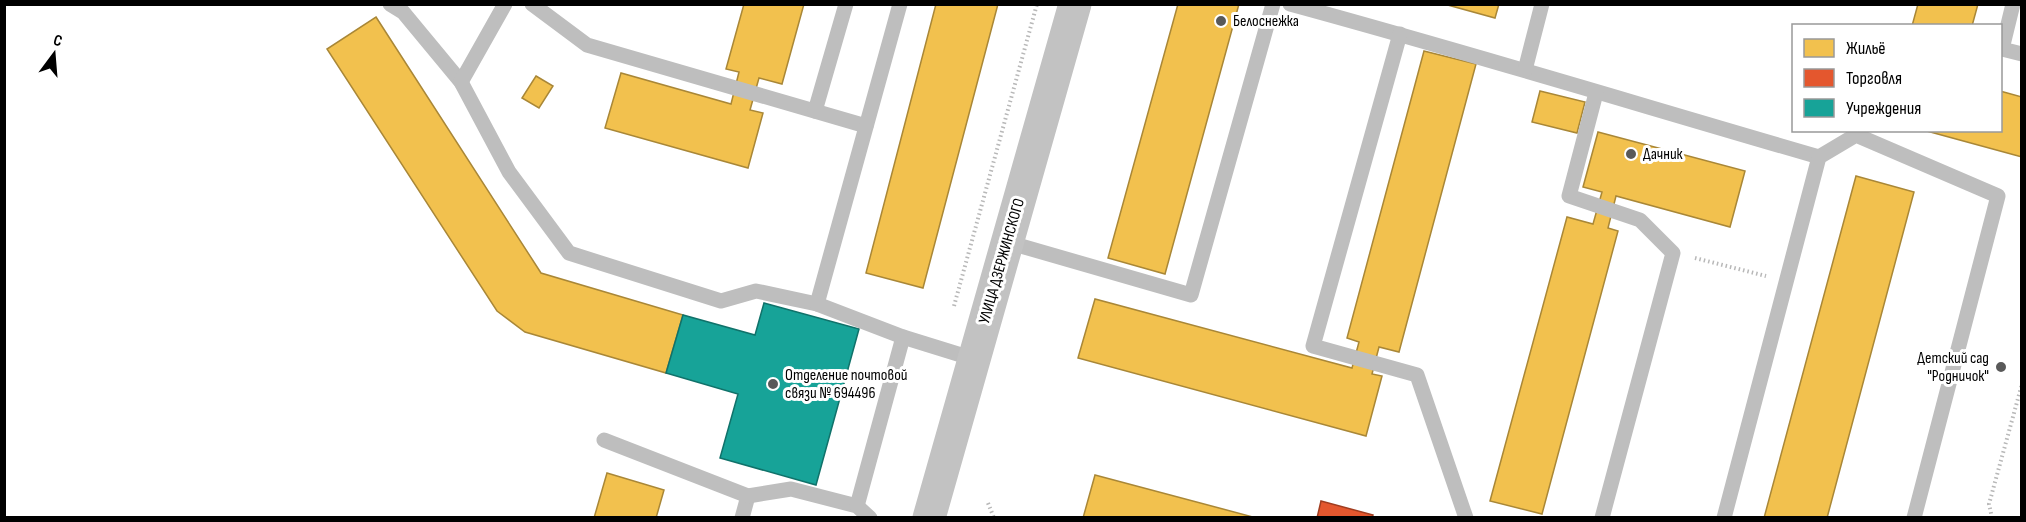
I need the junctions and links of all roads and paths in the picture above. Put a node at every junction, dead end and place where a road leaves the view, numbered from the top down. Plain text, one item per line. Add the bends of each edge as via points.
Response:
1 (390, 4) edge
2 (505, 4) edge
3 (532, 4) edge
4 (846, 4) edge
5 (900, 4) edge
6 (1037, 4) edge
7 (1075, 4) edge
8 (1273, 4) edge
9 (1290, 4) edge
10 (1542, 4) edge
11 (2013, 4) edge
12 (1400, 34) junction
13 (2002, 45) edge
14 (2002, 49) edge
15 (2022, 54) edge
16 (1525, 70) junction
17 (462, 82) junction
18 (1596, 93) junction
19 (815, 111) junction
20 (866, 126) junction
21 (1856, 133) edge
22 (1819, 157) junction
23 (1007, 242) junction
24 (1674, 253) junction
25 (1787, 281) junction
26 (817, 304) junction
27 (903, 338) junction
28 (942, 350) junction
29 (974, 359) junction
30 (2022, 384) edge
31 (604, 440) dead end
32 (748, 496) junction
33 (988, 503) dead end
34 (857, 506) junction
35 (742, 518) edge
36 (870, 518) edge
37 (929, 518) edge
38 (994, 518) edge
39 (1466, 518) edge
40 (1602, 518) edge
41 (1724, 518) edge
42 (1914, 518) edge
43 (1992, 518) edge

1 - 17 lane via 403,12
2 - 17 lane
3 - 19 lane via 587,45
4 - 19 lane
5 - 20 lane
6 - 28 path
7 - 23 street, УЛИЦА ДЗЕРЖИНСКОГО
8 - 23 lane via 1191,295
9 - 12 lane
10 - 16 lane
11 - 13 lane
12 - 16 lane
12 - 39 lane via 1314,345 1417,375
14 - 15 lane
16 - 18 lane
17 - 26 lane via 509,172 569,253 721,301 756,291
18 - 22 lane
18 - 24 lane via 1569,196 1640,220
19 - 20 lane
20 - 26 lane
21 - 22 lane
21 - 42 lane via 1998,196
22 - 25 lane
23 - 29 street, УЛИЦА ДЗЕРЖИНСКОГО
24 - 25 path
24 - 40 lane
25 - 41 lane
26 - 27 lane
27 - 28 lane
27 - 34 lane
28 - 29 lane
29 - 37 street, УЛИЦА ДЗЕРЖИНСКОГО
30 - 43 path via 1989,504
31 - 32 lane
32 - 34 lane via 791,489
32 - 35 lane
33 - 38 path
34 - 36 lane

